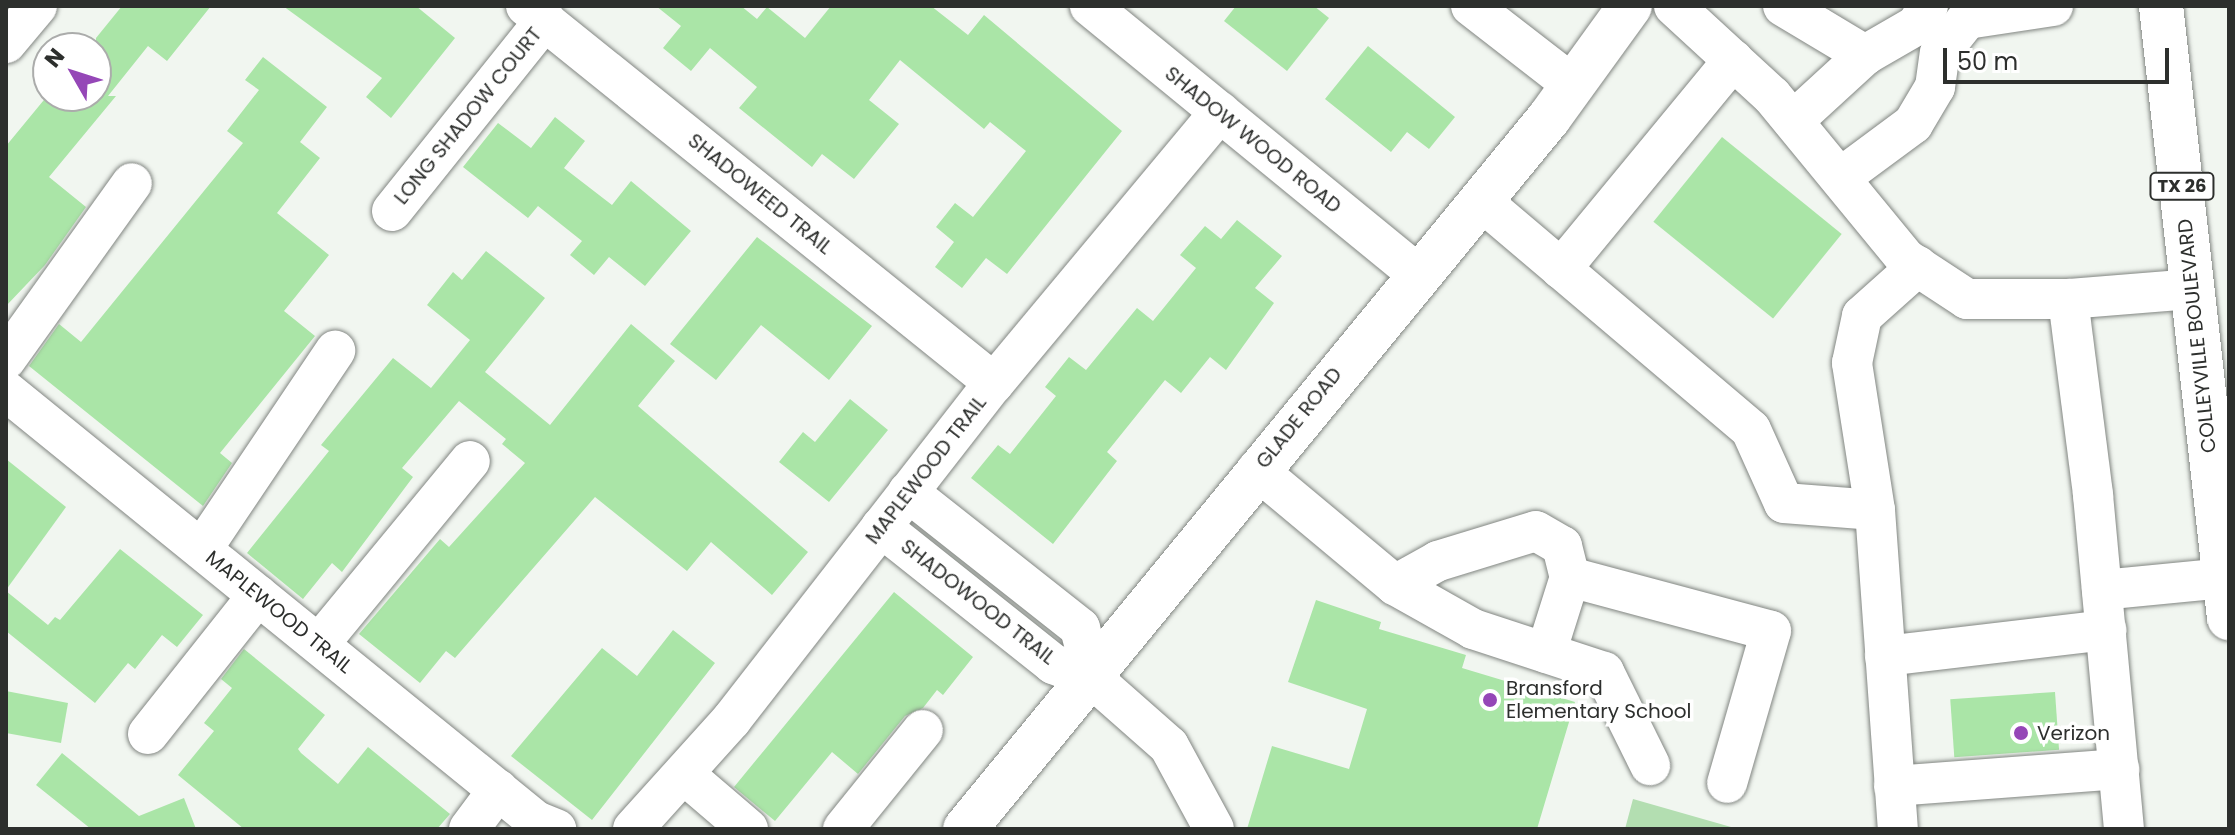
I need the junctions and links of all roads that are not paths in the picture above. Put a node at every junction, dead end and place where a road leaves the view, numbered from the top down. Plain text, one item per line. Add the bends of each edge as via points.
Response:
1 (1090, 6) edge
2 (1471, 6) edge
3 (1630, 6) edge
4 (1674, 6) edge
5 (1783, 6) edge
6 (1928, 6) edge
7 (2053, 6) edge
8 (2161, 6) edge
9 (536, 13) edge
10 (1865, 55) junction
11 (1733, 60) junction
12 (1574, 86) junction
13 (1220, 112) junction
14 (1793, 121) junction
15 (1840, 178) junction
16 (132, 183) dead end
17 (1480, 200) junction
18 (392, 211) dead end
19 (1918, 266) junction
20 (1561, 269) junction
21 (1417, 274) junction
22 (2211, 288) edge
23 (2068, 299) junction
24 (335, 351) dead end
25 (6, 359) edge
26 (994, 383) junction
27 (6, 391) edge
28 (470, 461) dead end
29 (1257, 470) junction
30 (908, 492) junction
31 (1875, 510) junction
32 (881, 527) junction
33 (202, 549) junction
34 (1570, 577) junction
35 (1395, 585) junction
36 (2102, 590) junction
37 (258, 595) junction
38 (2227, 598) edge
39 (2106, 630) junction
40 (319, 644) junction
41 (1546, 653) junction
42 (1885, 656) junction
43 (1093, 679) junction
44 (923, 730) dead end
45 (148, 734) dead end
46 (1650, 765) dead end
47 (2119, 769) junction
48 (685, 775) junction
49 (1727, 783) dead end
50 (1894, 786) junction
51 (498, 790) junction
52 (469, 829) edge
53 (556, 829) edge
54 (633, 829) edge
55 (748, 829) edge
56 (843, 829) edge
57 (965, 829) edge
58 (1214, 829) edge
59 (1898, 829) edge
60 (2124, 829) edge

1 - 13 street, SHADOW WOOD ROAD
2 - 12 street
3 - 12 main road, GLADE ROAD
4 - 11 street
5 - 10 street
6 - 10 street via 1917,25
7 - 15 street via 1967,19 1940,53 1935,87 1913,124
8 - 22 main road, COLLEYVILLE BOULEVARD / TX 26
9 - 18 street, LONG SHADOW COURT
9 - 26 street, SHADOWEED TRAIL
10 - 14 street
11 - 14 street
11 - 20 street
12 - 17 main road, GLADE ROAD
13 - 21 street, SHADOW WOOD ROAD
13 - 26 street, MAPLEWOOD TRAIL
14 - 15 street
15 - 19 street
16 - 25 street
17 - 20 street
17 - 21 main road, GLADE ROAD
19 - 23 street via 1967,299
19 - 31 street via 1862,316 1852,363
20 - 31 street via 1751,430 1784,503
21 - 29 main road, GLADE ROAD
22 - 23 street
22 - 38 main road, COLLEYVILLE BOULEVARD / TX 26
23 - 36 street
24 - 33 street
26 - 30 street, MAPLEWOOD TRAIL
27 - 33 street, MAPLEWOOD TRAIL
28 - 40 street
29 - 35 street
29 - 43 main road, GLADE ROAD
30 - 32 street, MAPLEWOOD TRAIL
30 - 43 street, SHADOWOOD TRAIL via 1080,628
31 - 42 street
32 - 43 street, SHADOWOOD TRAIL via 1053,664
32 - 48 street, MAPLEWOOD TRAIL
33 - 37 street, MAPLEWOOD TRAIL
34 - 35 street via 1562,546 1536,531 1438,561
34 - 41 street
34 - 49 street via 1771,631
35 - 41 street via 1473,629
36 - 38 street
36 - 39 street
37 - 40 street, MAPLEWOOD TRAIL
37 - 45 street
39 - 42 street
39 - 47 street
40 - 51 street, MAPLEWOOD TRAIL
41 - 46 street via 1604,672
42 - 50 street
43 - 57 main road, GLADE ROAD
43 - 58 street via 1169,746
44 - 56 street
47 - 50 street
47 - 60 street
48 - 54 street, MAPLEWOOD TRAIL
48 - 55 street
50 - 59 street
51 - 52 street
51 - 53 street, MAPLEWOOD TRAIL via 536,821

